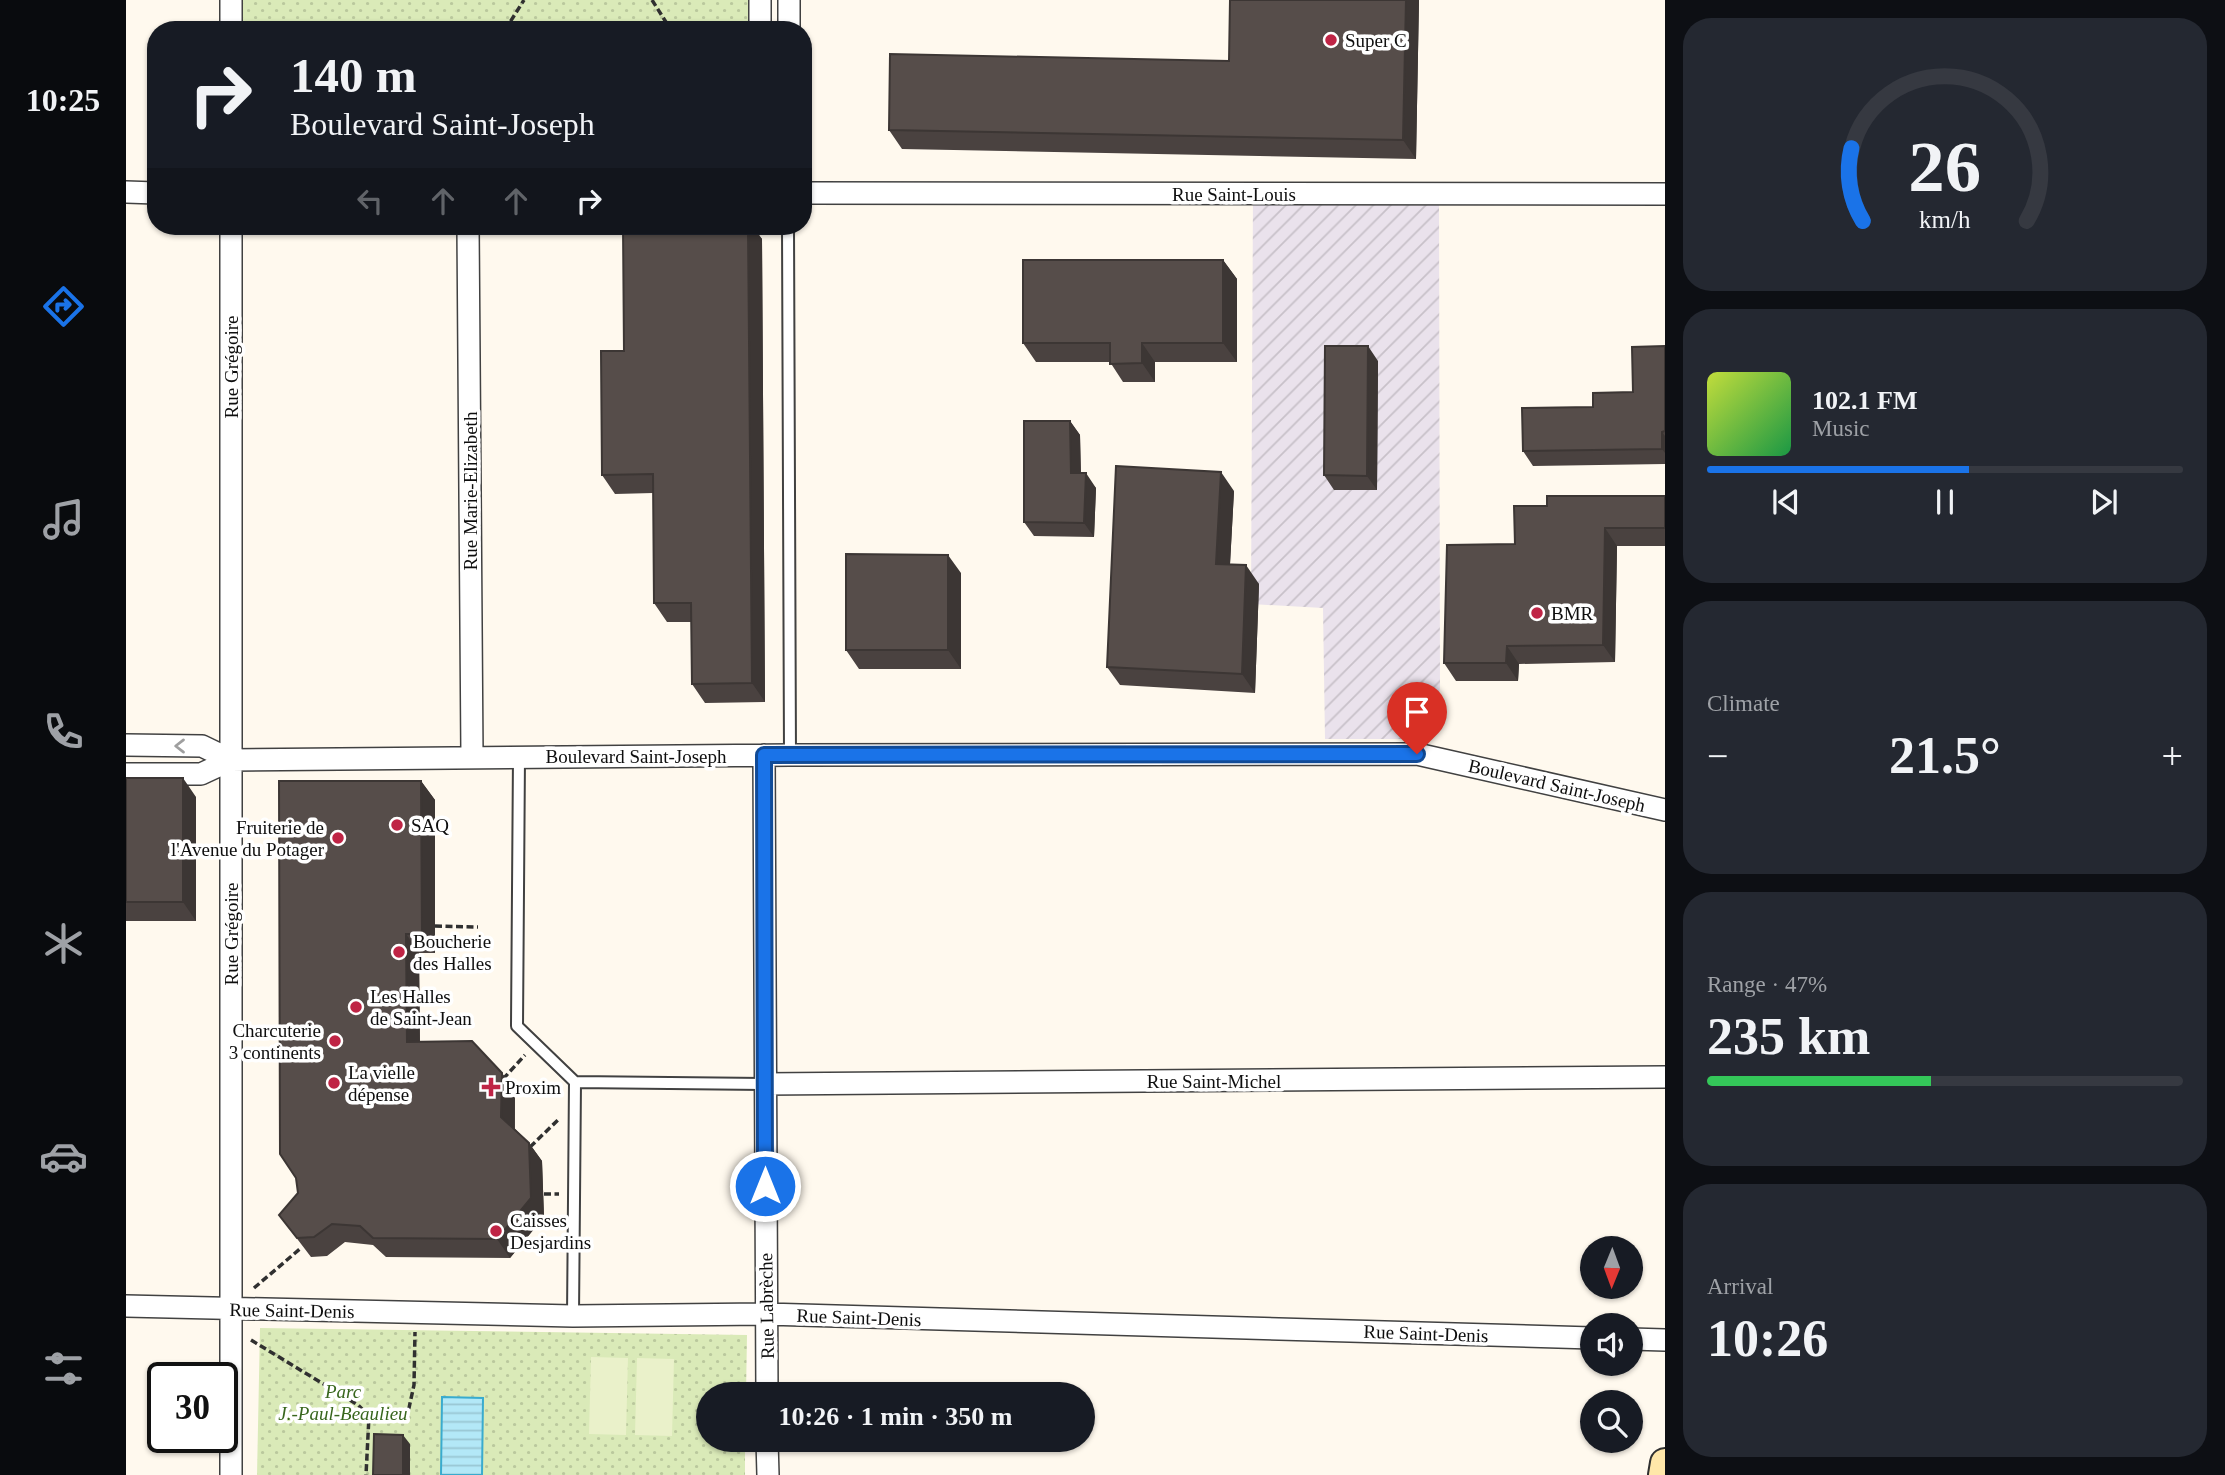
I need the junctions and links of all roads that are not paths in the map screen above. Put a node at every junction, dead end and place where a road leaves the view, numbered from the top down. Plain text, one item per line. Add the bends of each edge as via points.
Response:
1 (231, 0) edge
2 (760, 0) edge
3 (789, 0) edge
4 (231, 21) edge
5 (760, 21) edge
6 (789, 21) edge
7 (126, 192) edge
8 (147, 192) edge
9 (812, 193) edge
10 (1665, 194) edge
11 (231, 235) edge
12 (468, 235) edge
13 (788, 235) edge
14 (126, 746) edge
15 (764, 755) junction
16 (790, 755) junction
17 (472, 756) junction
18 (519, 756) junction
19 (231, 760) junction
20 (126, 774) edge
21 (1665, 810) edge
22 (1665, 1077) edge
23 (575, 1082) junction
24 (764, 1084) junction
25 (126, 1306) edge
26 (766, 1314) junction
27 (573, 1316) junction
28 (231, 1317) junction
29 (1580, 1338) edge
30 (1643, 1339) edge
31 (1665, 1340) edge
32 (767, 1382) edge
33 (767, 1452) edge
34 (1665, 1463) edge
35 (231, 1475) edge
36 (768, 1475) edge
37 (1662, 1475) edge

1 - 4 street
2 - 5 street
3 - 6 street
7 - 8 street
9 - 10 street, Rue Saint-Louis
11 - 19 street, Rue Grégoire
12 - 17 street, Rue Marie-Elizabeth
13 - 16 lane
19 -> 14 street, Boulevard Saint-Joseph via 202,746
15 - 16 street, Boulevard Saint-Joseph
15 - 18 street, Boulevard Saint-Joseph
15 - 24 street, Rue Labrèche
16 - 21 street, Boulevard Saint-Joseph via 1417,754
17 - 18 street, Boulevard Saint-Joseph
17 - 19 street, Boulevard Saint-Joseph
18 - 23 lane via 517,1026
19 - 20 street, Boulevard Saint-Joseph via 201,774
19 - 28 street, Rue Grégoire
22 - 24 street, Rue Saint-Michel
23 - 24 lane
23 - 27 lane
24 - 26 street, Rue Labrèche
25 - 28 street, Rue Saint-Denis
26 - 27 street, Rue Saint-Denis
26 - 29 street, Rue Saint-Denis
26 - 32 street, Rue Labrèche
27 - 28 street, Rue Saint-Denis via 415,1312
28 - 35 street, Rue Grégoire
30 - 31 street
33 - 36 street
34 - 37 main road

